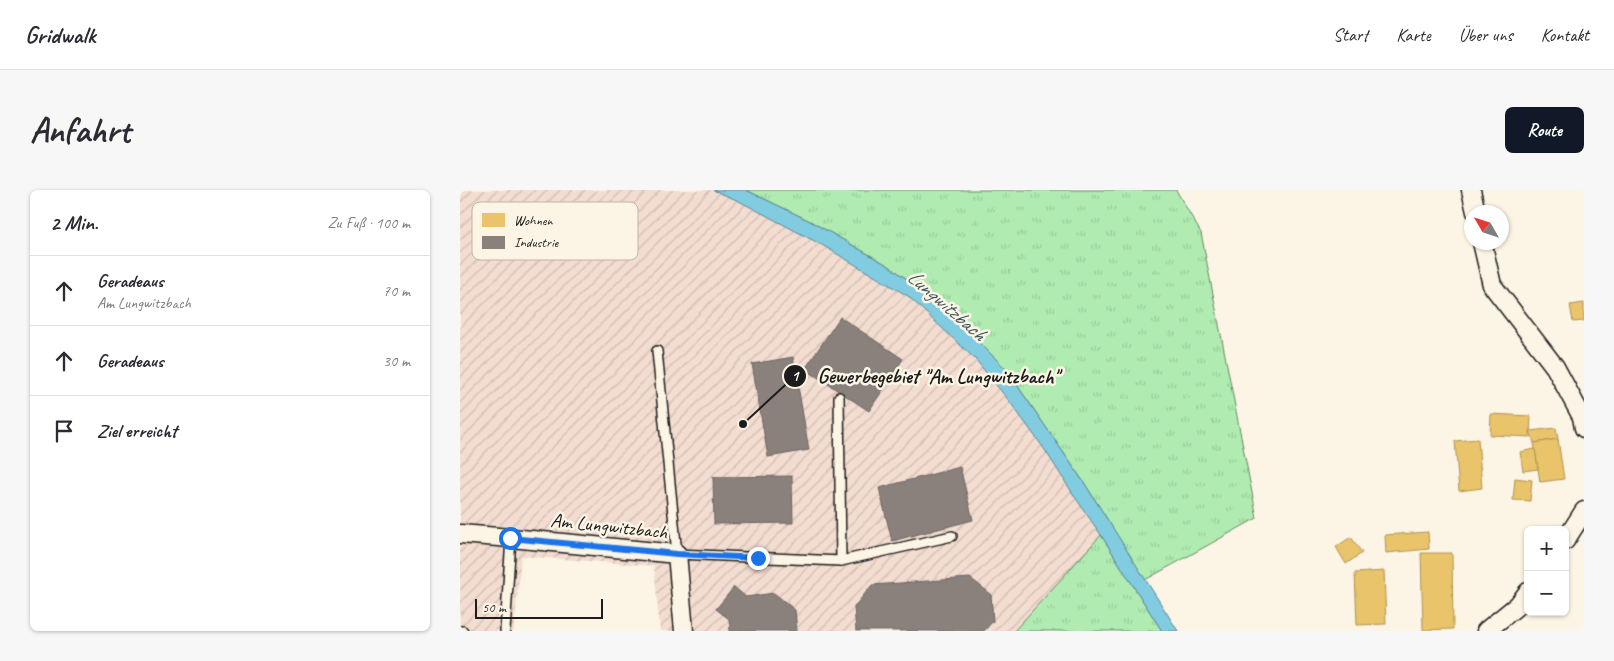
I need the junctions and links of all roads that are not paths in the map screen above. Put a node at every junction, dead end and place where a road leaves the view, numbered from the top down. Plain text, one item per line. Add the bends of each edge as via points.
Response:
1 (1470, 190) edge
2 (1474, 205) edge
3 (1484, 250) edge
4 (657, 352) dead end
5 (838, 397) dead end
6 (1584, 428) edge
7 (1584, 511) edge
8 (460, 534) edge
9 (1569, 535) edge
10 (952, 536) dead end
11 (510, 538) junction
12 (677, 554) junction
13 (841, 561) junction
14 (1524, 597) edge
15 (505, 631) edge
16 (684, 631) edge
17 (1486, 631) edge

1 - 2 street
3 - 6 street via 1492,285 1555,367 1582,417
4 - 12 lane
5 - 13 lane
7 - 9 street
8 - 11 street, Am Lungwitzbach
10 - 13 lane
11 - 12 street, Am Lungwitzbach
11 - 15 lane
12 - 13 lane
12 - 16 street, Am Lungwitzbach
14 - 17 street

